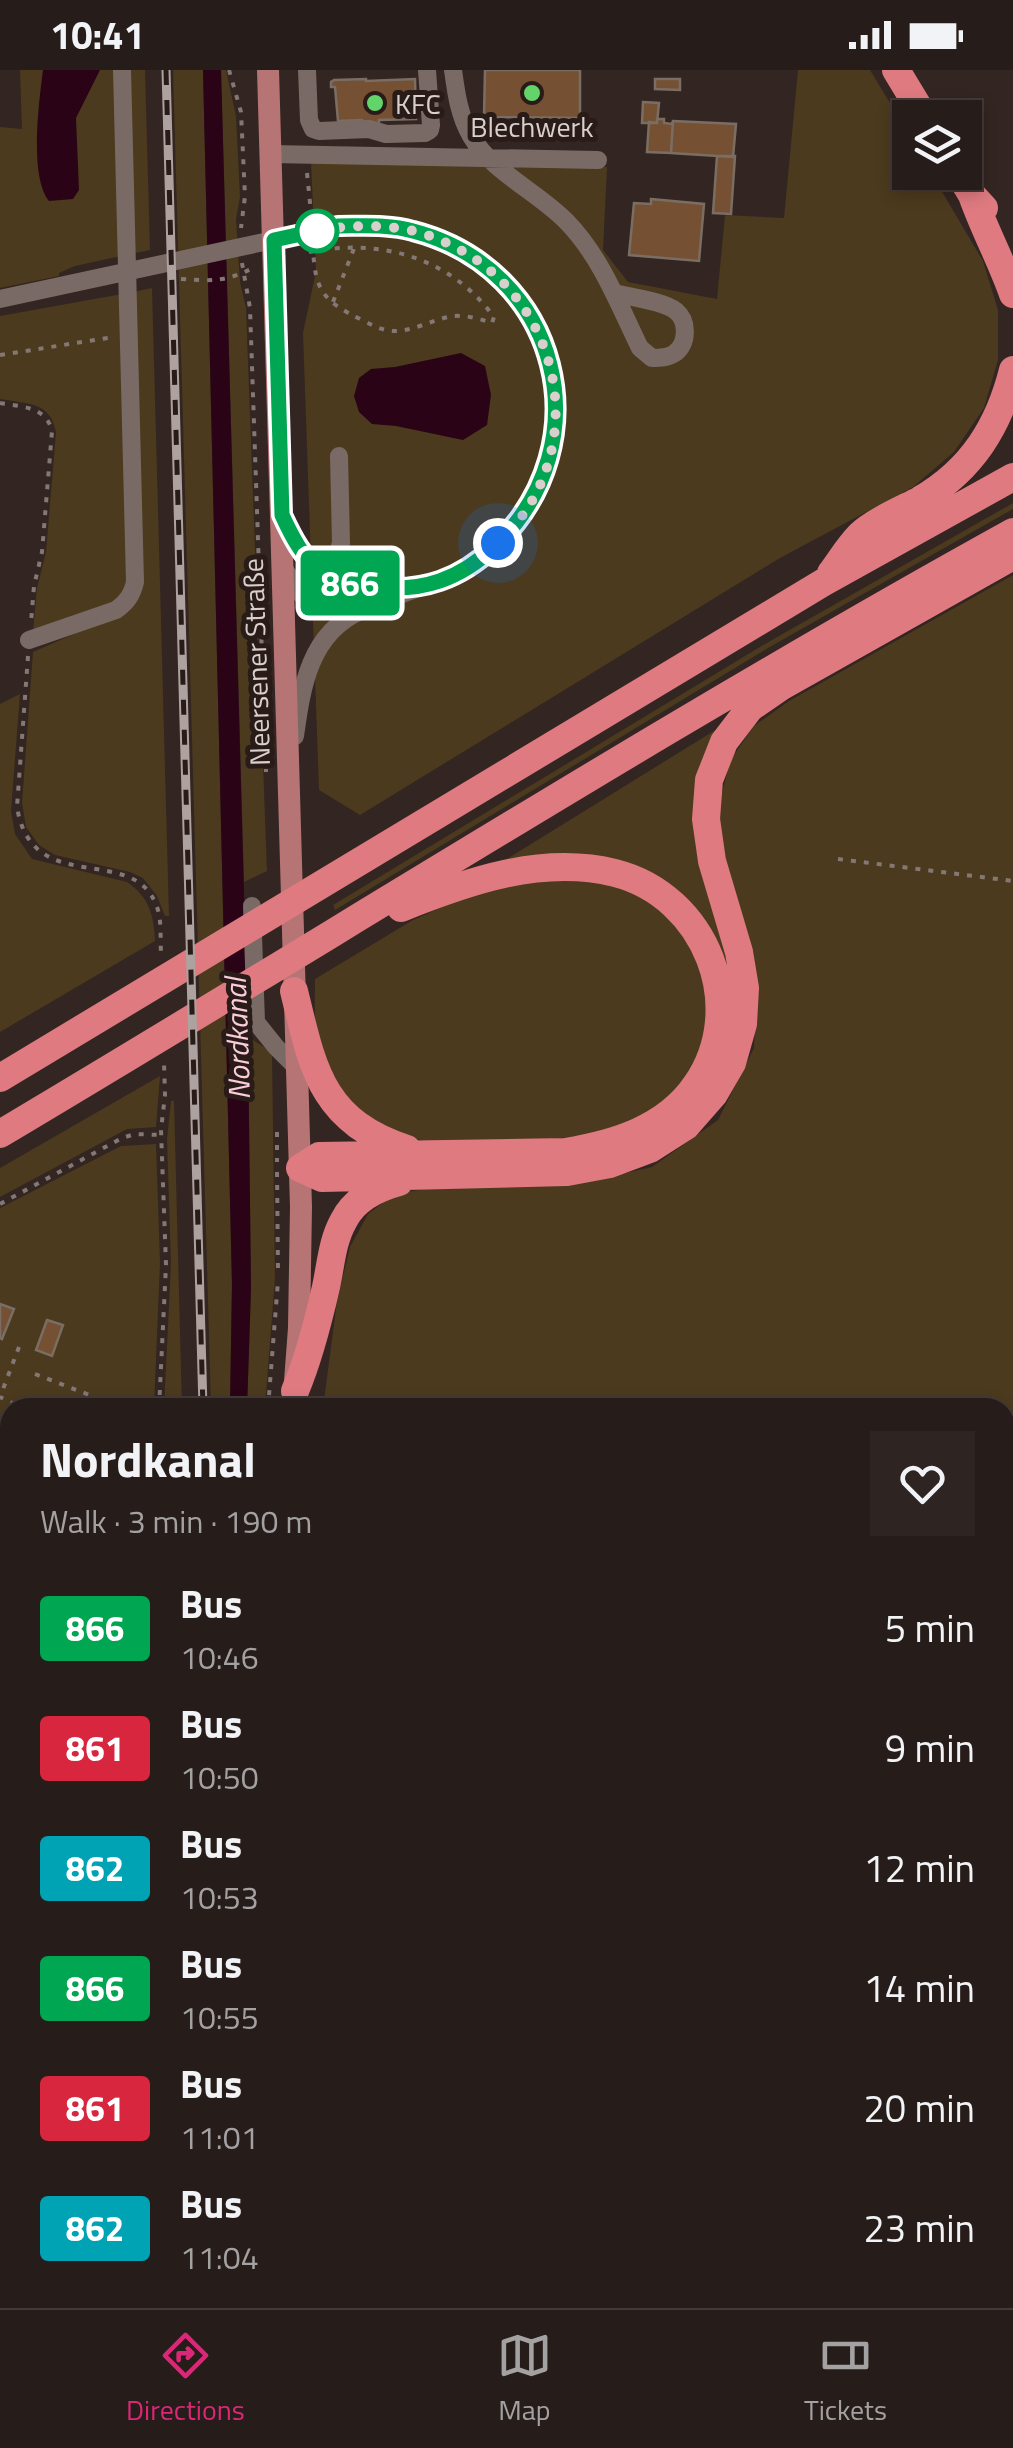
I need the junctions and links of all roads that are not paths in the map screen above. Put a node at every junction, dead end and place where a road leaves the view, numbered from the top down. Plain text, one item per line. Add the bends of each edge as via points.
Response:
1 (122, 70) edge
2 (268, 70) edge
3 (308, 70) edge
4 (427, 70) edge
5 (453, 70) edge
6 (896, 70) edge
7 (914, 100) edge
8 (271, 154) junction
9 (487, 157) junction
10 (598, 160) dead end
11 (968, 190) edge
12 (970, 190) edge
13 (1013, 244) edge
14 (614, 293) dead end
15 (1013, 294) edge
16 (0, 298) edge
17 (1013, 370) edge
18 (339, 456) dead end
19 (1013, 477) edge
20 (282, 515) junction
21 (1013, 532) edge
22 (1013, 556) edge
23 (284, 567) junction
24 (330, 577) junction
25 (824, 582) junction
26 (417, 588) junction
27 (370, 607) junction
28 (29, 640) road end
29 (278, 774) junction
30 (252, 906) dead end
31 (326, 939) junction
32 (294, 991) junction
33 (296, 1067) junction
34 (0, 1078) edge
35 (0, 1134) edge
36 (422, 1165) junction
37 (300, 1168) junction
38 (294, 1398) edge
39 (294, 1398) edge

1 - 28 street via 136,582 116,610
2 - 8 main road, Neersener Straße
3 - 4 street via 313,129 386,134 430,130
5 - 9 street via 458,107
6 - 7 highway
8 - 9 street
8 - 20 main road, Neersener Straße
9 - 10 street
9 - 14 street via 570,224
11 - 15 highway
12 - 13 highway
16 - 26 street via 338,226 411,230 483,264 532,319 547,353 556,390 550,459 514,529 484,557
17 - 25 highway via 988,436 962,469 862,533
18 - 24 street via 341,542
19 - 25 highway
20 - 23 main road, Neersener Straße
20 - 24 street via 310,563
21 - 31 highway via 627,754
22 - 36 highway via 782,686 750,708 724,742 709,780 706,819 739,952 743,1024 732,1062 686,1126 650,1149 567,1172
23 - 27 street via 317,606
23 - 29 main road, Neersener Straße
24 - 26 street
25 - 34 highway
26 - 27 street
27 - 29 street via 324,637
29 - 32 main road, Neersener Straße
30 - 33 street via 256,1022
31 - 35 highway
31 - 36 highway via 489,876 581,868 646,884 674,903 712,958 720,1022 712,1053 672,1111 602,1146
32 - 33 main road, Neersener Straße
32 - 36 highway via 326,1092 363,1130
33 - 37 main road, Neersener Straße
36 - 37 highway via 319,1156
36 - 38 highway via 362,1198 344,1218
37 - 39 main road, Neersener Straße

